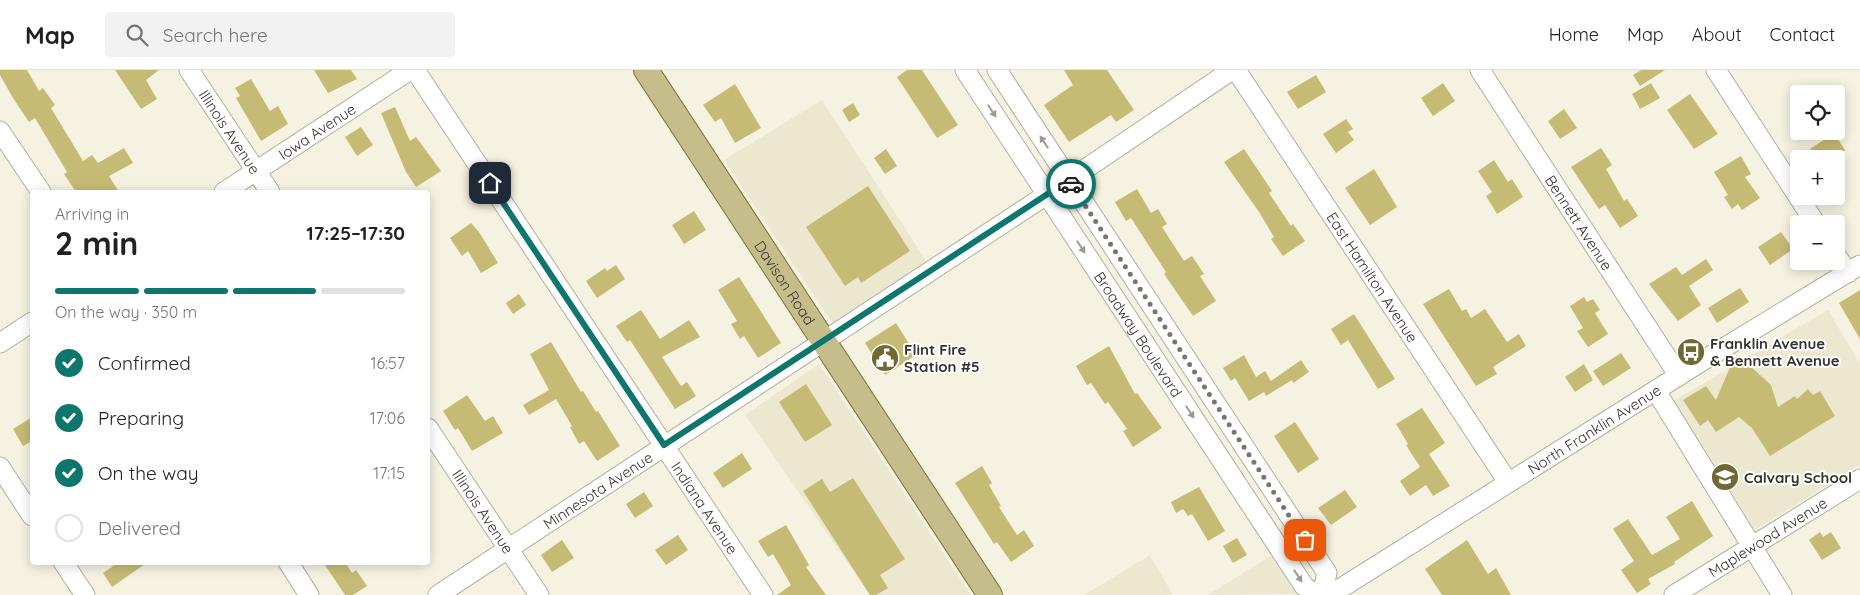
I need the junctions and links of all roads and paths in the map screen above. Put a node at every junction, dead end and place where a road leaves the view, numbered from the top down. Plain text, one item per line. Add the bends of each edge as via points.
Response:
1 (189, 70) edge
2 (410, 70) edge
3 (415, 70) edge
4 (646, 70) edge
5 (965, 70) edge
6 (997, 70) edge
7 (1232, 70) edge
8 (1236, 70) edge
9 (1480, 70) edge
10 (1716, 70) edge
11 (0, 131) edge
12 (256, 171) junction
13 (1069, 180) junction
14 (40, 190) edge
15 (227, 190) edge
16 (269, 190) edge
17 (1047, 195) junction
18 (1810, 215) edge
19 (1854, 269) edge
20 (30, 323) edge
21 (824, 342) junction
22 (0, 343) edge
23 (1679, 376) junction
24 (1656, 391) junction
25 (430, 431) edge
26 (664, 445) junction
27 (0, 468) edge
28 (1860, 479) edge
29 (1508, 482) junction
30 (30, 513) edge
31 (1752, 546) junction
32 (509, 549) junction
33 (65, 565) edge
34 (290, 565) edge
35 (85, 595) edge
36 (309, 595) edge
37 (438, 595) edge
38 (539, 595) edge
39 (763, 595) edge
40 (990, 595) edge
41 (1315, 595) edge
42 (1322, 595) edge
43 (1330, 595) edge
44 (1674, 595) edge
45 (1782, 595) edge

1 - 12 street, Illinois Avenue
2 - 12 street, Iowa Avenue
3 - 26 street, Indiana Avenue
4 - 21 main road, Davison Road
5 -> 17 street, Broadway Boulevard
13 -> 6 street, Broadway Boulevard
7 - 13 street, Minnesota Avenue
8 - 29 street, East Hamilton Avenue
9 - 23 street, Bennett Avenue
10 - 18 street
11 - 14 street
12 - 15 street, Iowa Avenue
12 - 16 street, Illinois Avenue
13 - 17 street, Minnesota Avenue
13 - 42 street, Broadway Boulevard via 1327,573
17 - 21 street, Minnesota Avenue
17 -> 41 street, Broadway Boulevard via 1304,586
19 - 23 street, North Franklin Avenue
20 - 22 street
21 - 26 street, Minnesota Avenue
21 - 40 main road, Davison Road
23 - 24 street, North Franklin Avenue
24 - 29 street, North Franklin Avenue
24 - 31 street
25 - 32 street, Illinois Avenue
26 - 32 street, Minnesota Avenue
26 - 39 street, Indiana Avenue
27 - 30 street
28 - 31 street, Maplewood Avenue
29 - 43 street, North Franklin Avenue
31 - 44 street, Maplewood Avenue
31 - 45 street
32 - 37 street, Minnesota Avenue
32 - 38 street, Illinois Avenue
33 - 35 street
34 - 36 street

